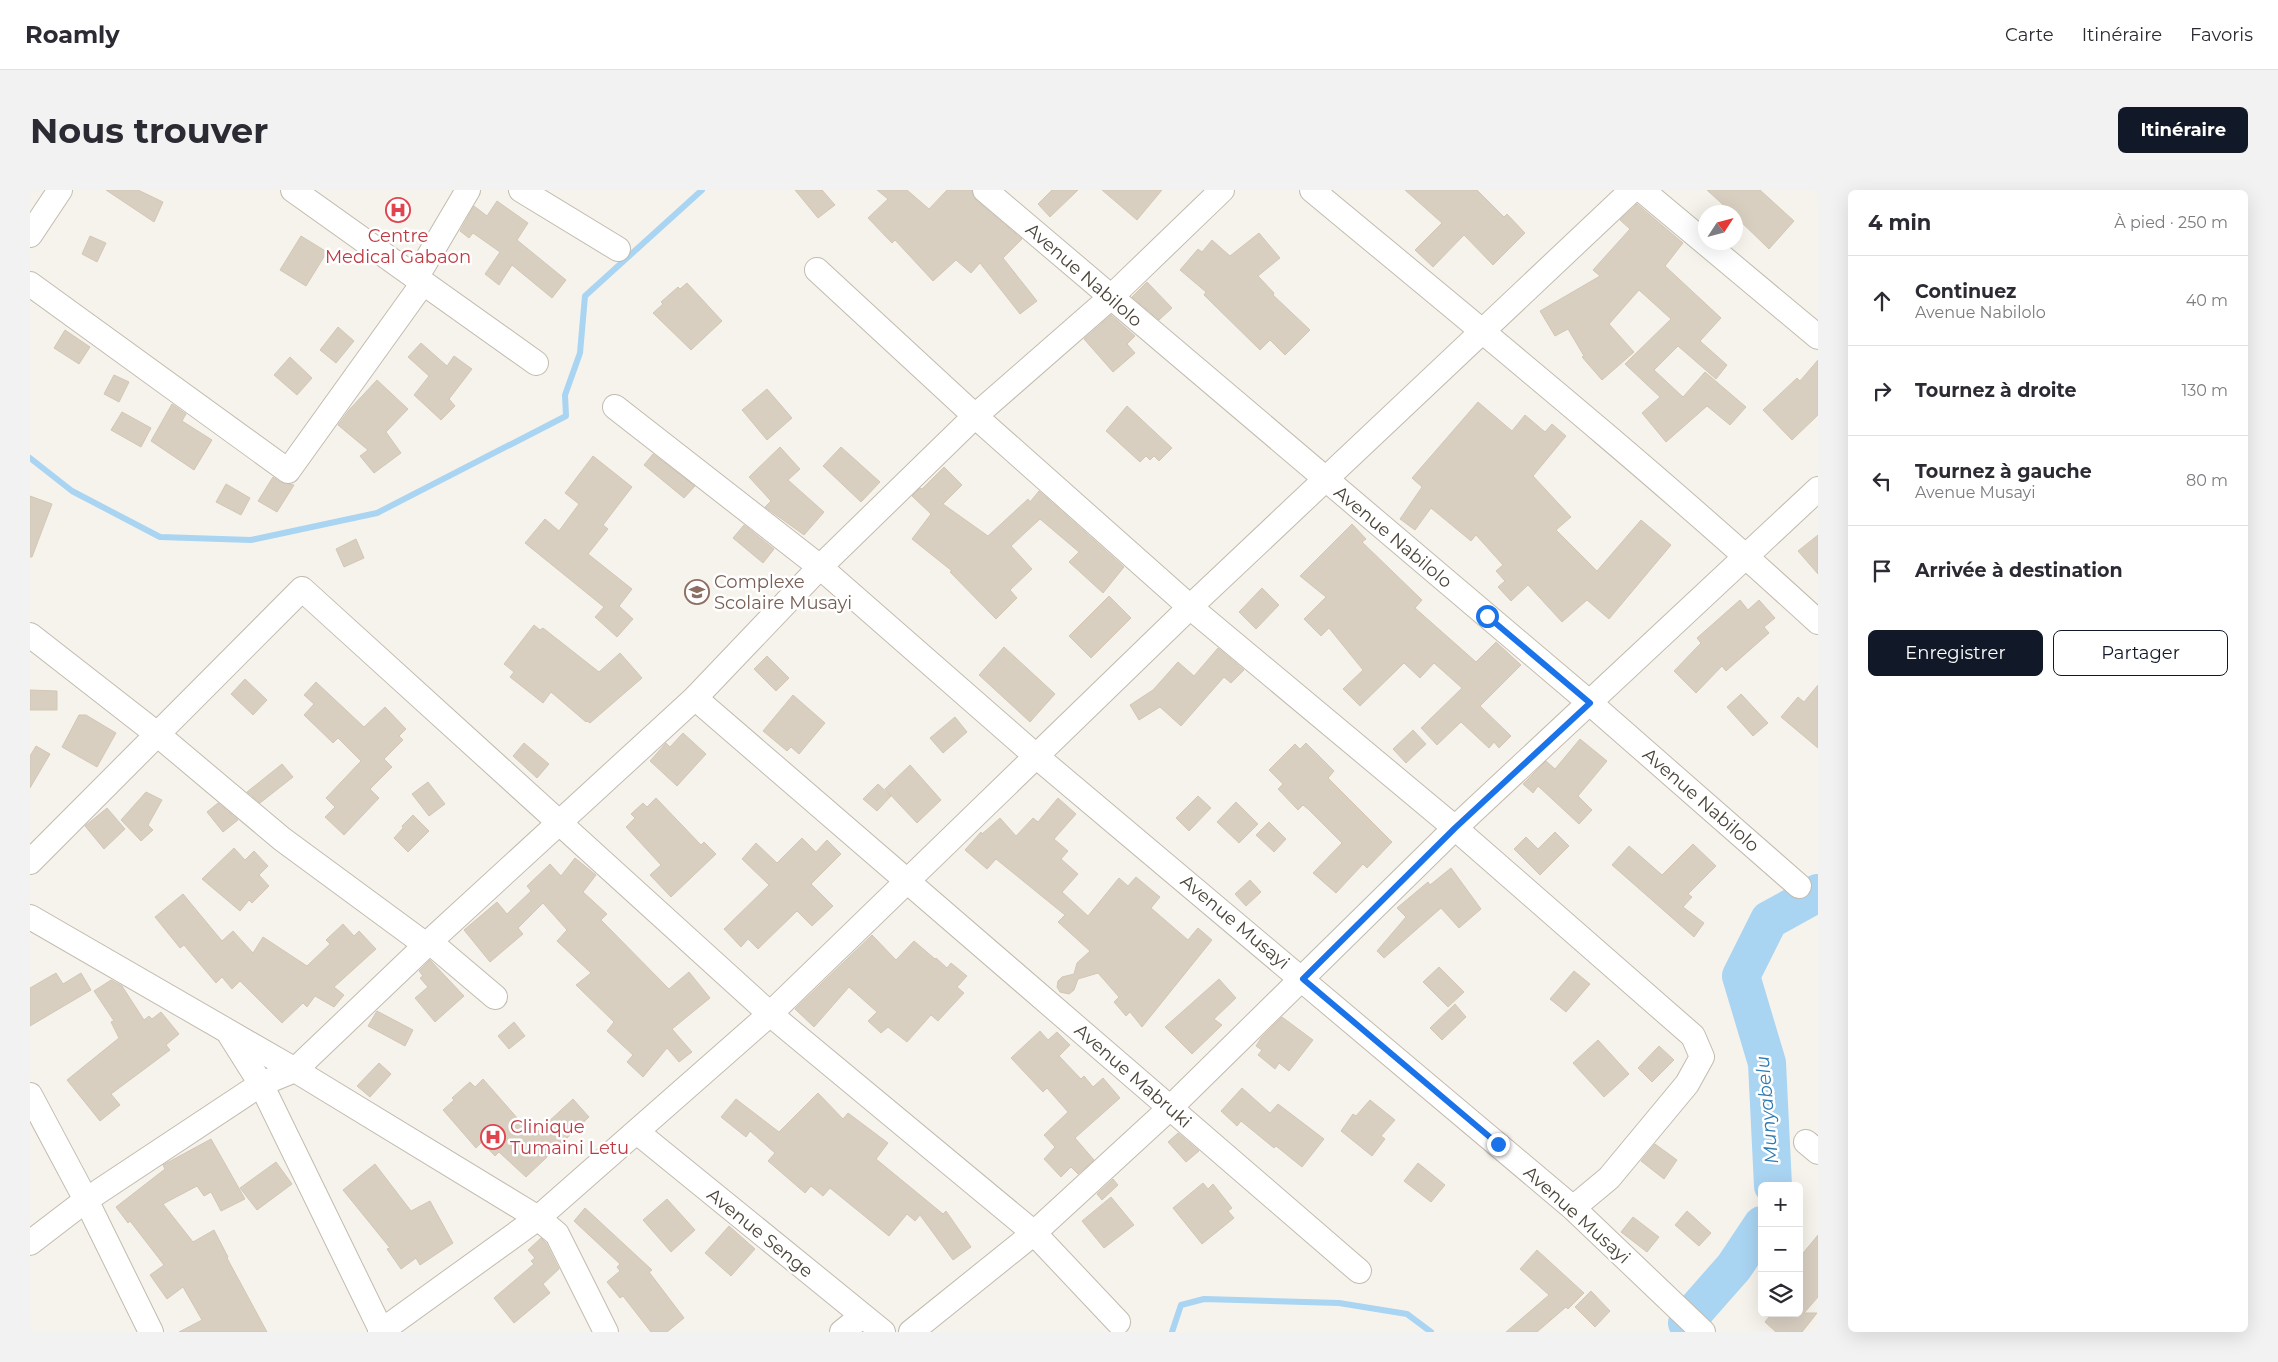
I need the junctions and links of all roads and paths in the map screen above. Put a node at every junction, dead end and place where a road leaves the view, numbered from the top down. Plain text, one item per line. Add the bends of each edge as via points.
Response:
1 (60, 190) edge
2 (293, 190) edge
3 (468, 190) edge
4 (521, 190) edge
5 (985, 190) edge
6 (1222, 190) edge
7 (1312, 190) edge
8 (1632, 190) edge
9 (1642, 190) edge
10 (30, 235) edge
11 (618, 249) dead end
12 (818, 270) dead end
13 (419, 280) junction
14 (30, 284) edge
15 (1110, 298) junction
16 (1482, 331) junction
17 (1818, 337) edge
18 (536, 363) dead end
19 (614, 407) dead end
20 (975, 416) junction
21 (1326, 480) junction
22 (1818, 488) edge
23 (1746, 556) junction
24 (820, 567) junction
25 (1190, 607) junction
26 (1818, 622) edge
27 (30, 635) edge
28 (695, 698) junction
29 (1590, 703) junction
30 (157, 734) junction
31 (1036, 756) junction
32 (559, 822) junction
33 (1455, 828) junction
34 (30, 862) edge
35 (906, 882) junction
36 (1799, 886) dead end
37 (30, 918) edge
38 (428, 944) junction
39 (1303, 979) junction
40 (495, 997) dead end
41 (770, 1014) junction
42 (228, 1031) junction
43 (296, 1070) junction
44 (261, 1084) junction
45 (30, 1095) edge
46 (1170, 1108) junction
47 (637, 1132) junction
48 (86, 1200) junction
49 (1573, 1208) junction
50 (538, 1218) junction
51 (1034, 1233) junction
52 (30, 1243) edge
53 (1359, 1271) dead end
54 (862, 1316) junction
55 (1118, 1322) dead end
56 (1699, 1329) edge
57 (152, 1332) edge
58 (381, 1332) edge
59 (606, 1332) edge
60 (842, 1332) edge
61 (883, 1332) edge
62 (911, 1332) edge

1 - 10 street
2 - 13 street
3 - 13 street
4 - 11 street
5 - 15 street, Avenue Nabilolo
6 - 15 street
7 - 16 street
8 - 16 street
9 - 17 street
12 - 20 street
13 - 14 street via 288,471
13 - 18 street
15 - 20 street
15 - 21 street, Avenue Nabilolo
16 - 21 street
16 - 23 street
19 - 24 street, Avenue Musayi
20 - 24 street
20 - 25 street
21 - 25 street
21 - 29 street, Avenue Nabilolo
22 - 23 street
23 - 26 street
23 - 29 street
24 - 28 street
24 - 31 street, Avenue Musayi
25 - 31 street
25 - 33 street
27 - 30 street
28 - 32 street
28 - 35 street, Avenue Mabruki
29 - 33 street
29 - 36 street, Avenue Nabilolo
30 - 32 street via 302,589
30 - 34 street
30 - 38 street via 282,839
31 - 35 street
31 - 39 street, Avenue Musayi
32 - 38 street
32 - 41 street
33 - 39 street
33 - 49 street via 1693,1036 1702,1057 1687,1084 1609,1178
35 - 41 street
35 - 46 street, Avenue Mabruki
37 - 42 street
38 - 40 street
38 - 43 street
39 - 46 street
39 - 49 street, Avenue Musayi
41 - 47 street
41 - 51 street
42 - 43 street
42 - 44 street
43 - 44 street
43 - 50 street
44 - 48 street
44 - 58 street
45 - 48 street
46 - 51 street
46 - 53 street, Avenue Mabruki
47 - 50 street
47 - 54 street, Avenue Senge
48 - 52 street
48 - 57 street
49 - 56 street, Avenue Musayi
50 - 58 street
50 - 59 street via 557,1234
51 - 55 street
51 - 62 street
54 - 60 street
54 - 61 street, Avenue Senge

